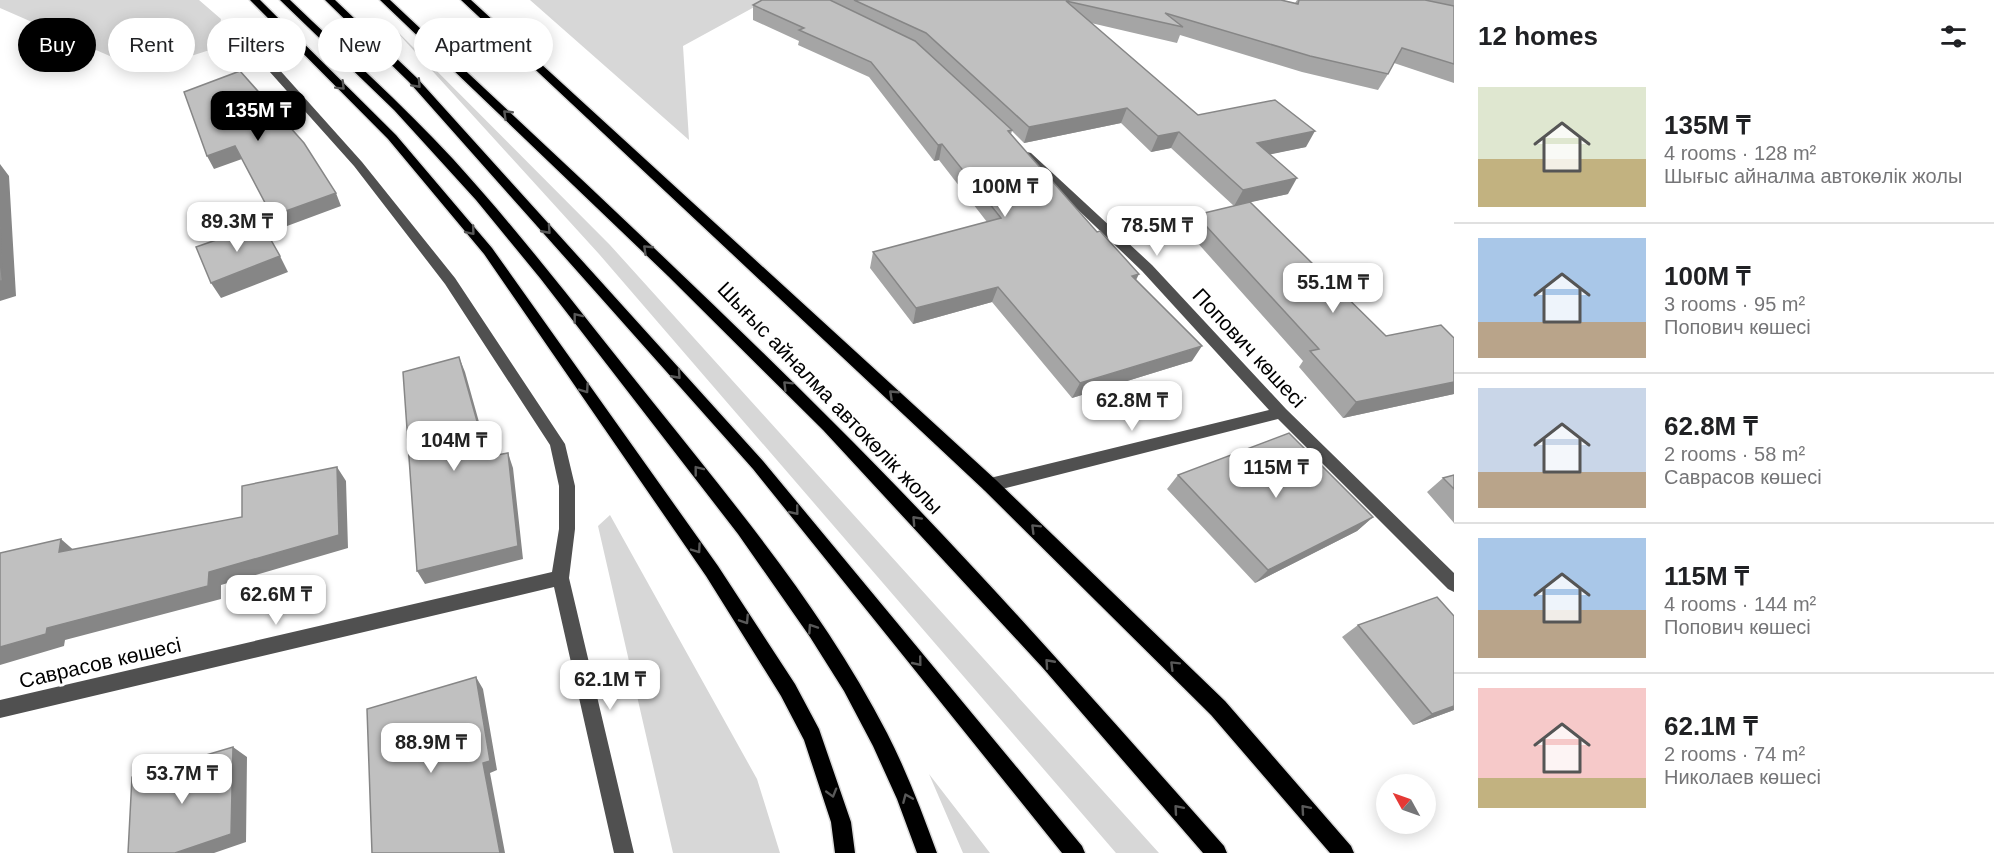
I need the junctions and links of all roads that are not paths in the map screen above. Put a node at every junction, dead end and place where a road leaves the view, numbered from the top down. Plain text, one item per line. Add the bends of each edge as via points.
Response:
1 (255, 0) edge
2 (285, 0) edge
3 (330, 0) edge
4 (385, 0) edge
5 (466, 0) edge
6 (276, 72) edge
7 (1020, 148) edge
8 (1281, 413) junction
9 (990, 485) junction
10 (560, 578) junction
11 (1454, 584) edge
12 (0, 709) edge
13 (624, 853) edge
14 (845, 853) edge
15 (927, 853) edge
16 (1072, 853) edge
17 (1217, 853) edge
18 (1344, 853) edge

1 -> 14 main road via 392,137 488,250 712,571 812,735 841,822
15 -> 2 main road via 898,779 867,717 815,632 732,513 514,238 414,124
3 -> 16 main road via 413,80 758,465
17 -> 4 main road, Шығыс айналма автокөлік жолы via 1048,662 828,426
9 -> 5 main road
6 - 10 street via 358,164 450,281 557,444 567,486 567,529
7 - 8 street, Попович көшесі via 1147,268
8 - 9 street
8 - 11 street, Попович көшесі
18 -> 9 main road via 1218,708
10 - 12 street, Саврасов көшесі
10 - 13 street

